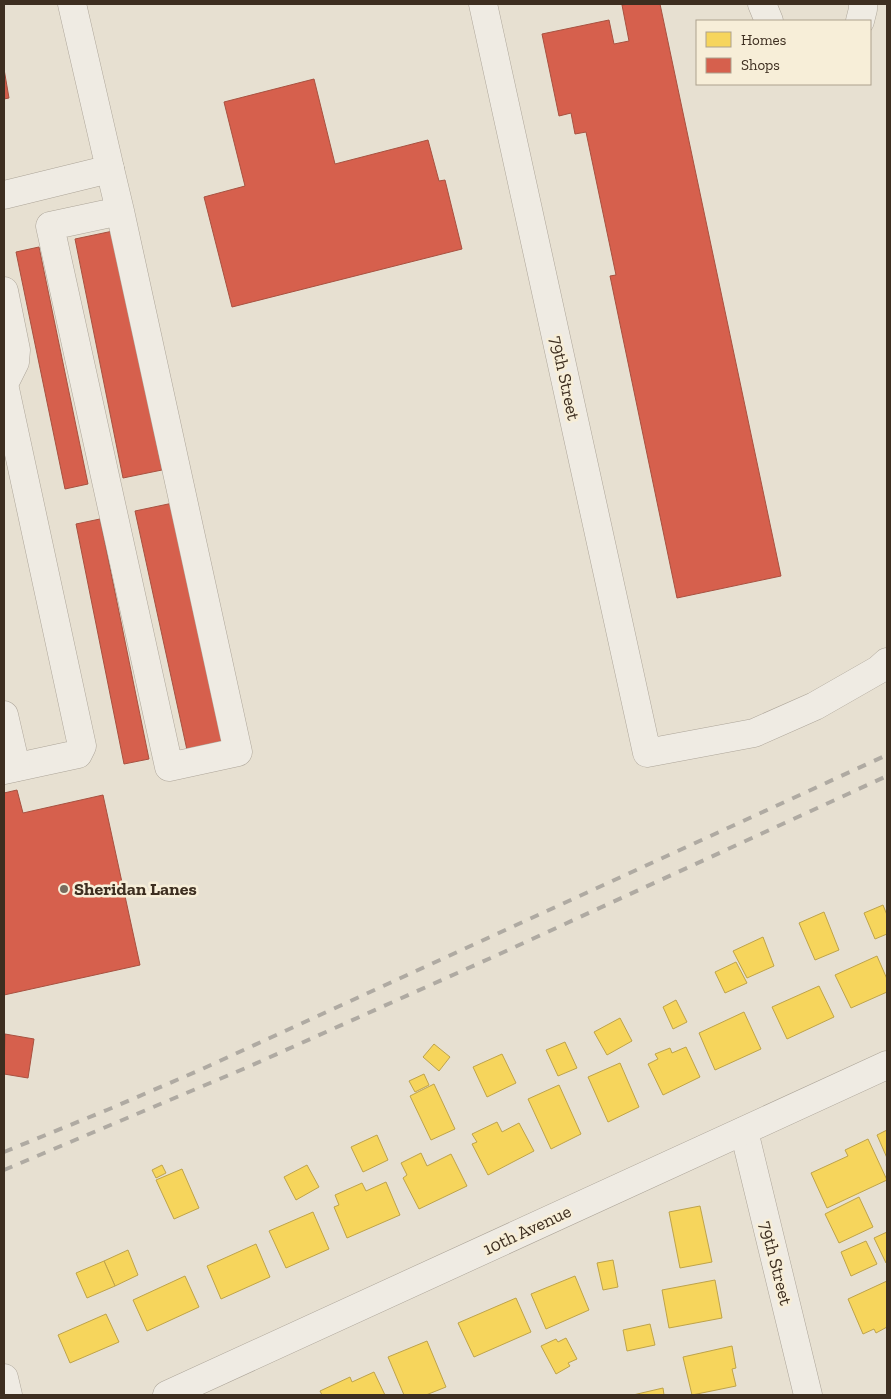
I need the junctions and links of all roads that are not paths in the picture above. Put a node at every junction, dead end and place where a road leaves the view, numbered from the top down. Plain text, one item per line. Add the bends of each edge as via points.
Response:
1 (72, 4) edge
2 (483, 4) edge
3 (762, 4) edge
4 (863, 4) edge
5 (768, 20) edge
6 (860, 20) edge
7 (110, 169) junction
8 (4, 195) edge
9 (120, 211) junction
10 (4, 291) edge
11 (4, 383) edge
12 (887, 662) edge
13 (4, 714) edge
14 (10, 768) edge
15 (887, 1065) edge
16 (744, 1131) junction
17 (4, 1378) edge
18 (8, 1395) edge
19 (167, 1395) edge
20 (808, 1395) edge

1 - 7 street
2 - 12 street, 79th Street via 647,753 754,733 815,706
3 - 5 street
4 - 6 street
7 - 8 street
7 - 9 street
9 - 9 street via 238,752 169,767 50,226
10 - 11 street via 16,350 15,362
11 - 14 street via 82,746 78,754
13 - 14 street
15 - 16 street, 10th Avenue
16 - 19 street, 10th Avenue
16 - 20 street, 79th Street
17 - 18 street

